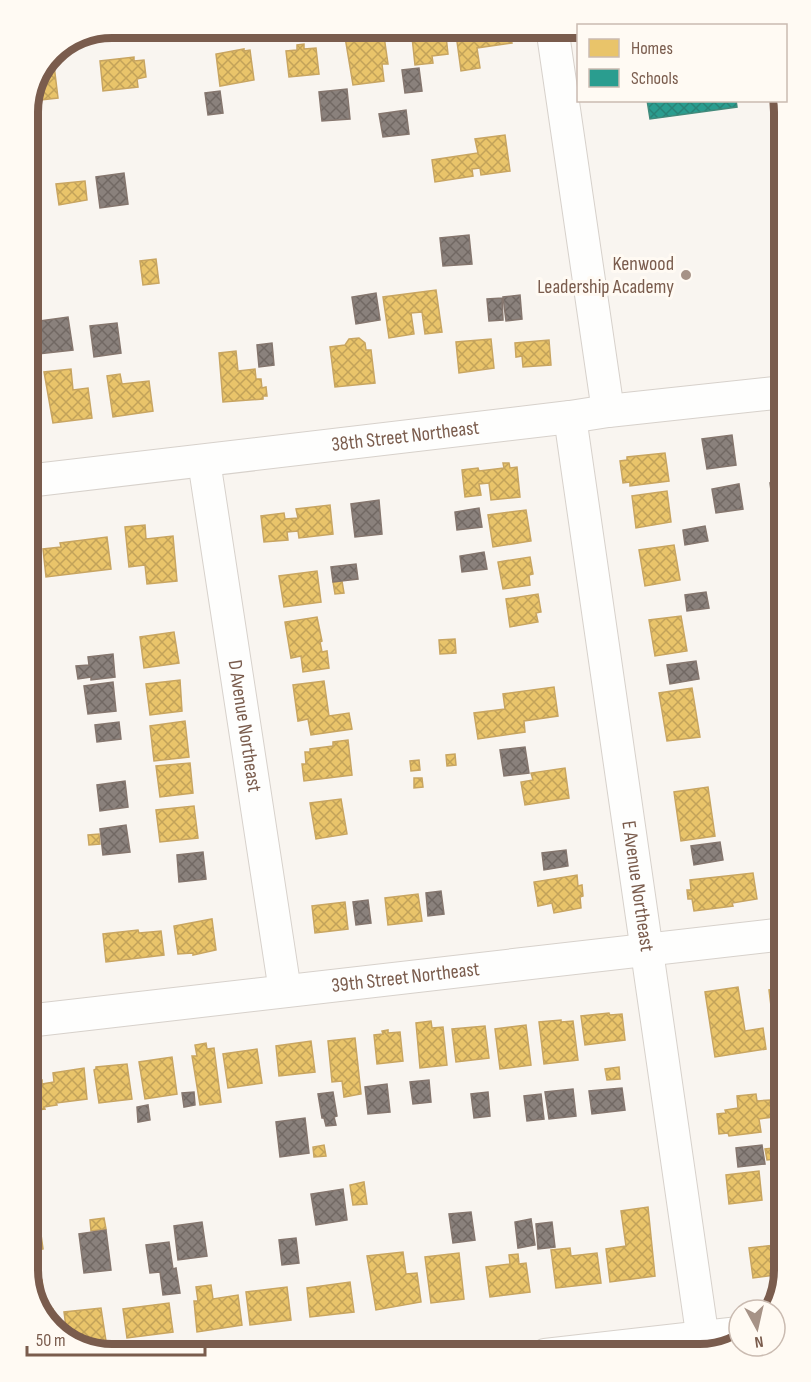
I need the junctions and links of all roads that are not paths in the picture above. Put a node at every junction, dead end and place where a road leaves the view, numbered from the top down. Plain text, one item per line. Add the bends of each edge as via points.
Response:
1 (554, 38) edge
2 (774, 393) edge
3 (608, 411) junction
4 (570, 417) junction
5 (204, 461) junction
6 (38, 480) edge
7 (774, 935) edge
8 (647, 950) junction
9 (285, 992) junction
10 (38, 1020) edge
11 (727, 1337) edge
12 (709, 1343) edge
13 (704, 1344) edge

1 - 3 street
2 - 3 street, 38th Street Northeast
3 - 4 street, 38th Street Northeast
4 - 5 street, 38th Street Northeast
4 - 8 street, E Avenue Northeast
5 - 6 street, 38th Street Northeast
5 - 9 street, D Avenue Northeast
7 - 8 street, 39th Street Northeast
8 - 9 street, 39th Street Northeast
8 - 13 street, E Avenue Northeast
9 - 10 street, 39th Street Northeast
11 - 12 street

